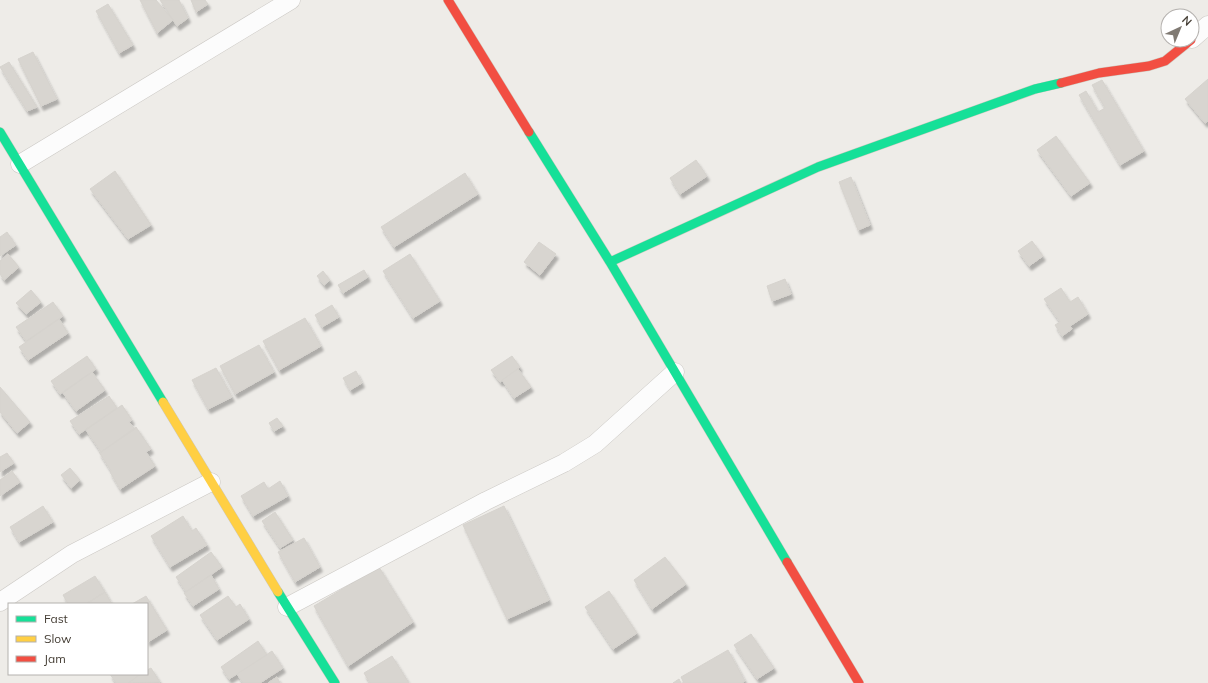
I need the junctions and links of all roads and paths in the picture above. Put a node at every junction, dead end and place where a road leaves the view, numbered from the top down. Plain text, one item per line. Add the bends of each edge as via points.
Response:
1 (291, 0) edge
2 (448, 0) edge
3 (1183, 48) edge
4 (0, 132) edge
5 (20, 164) junction
6 (610, 262) junction
7 (675, 372) junction
8 (211, 482) junction
9 (0, 602) edge
10 (287, 607) junction
11 (335, 683) edge
12 (859, 683) edge

1 - 5 street
2 - 6 main road
3 - 6 main road via 1165,61 1149,66 1099,73 1035,89 818,167
4 - 5 main road
5 - 8 main road
6 - 7 main road
7 - 10 street via 595,444 564,463 486,501
7 - 12 main road
8 - 9 street via 72,554
8 - 10 main road
10 - 11 main road

